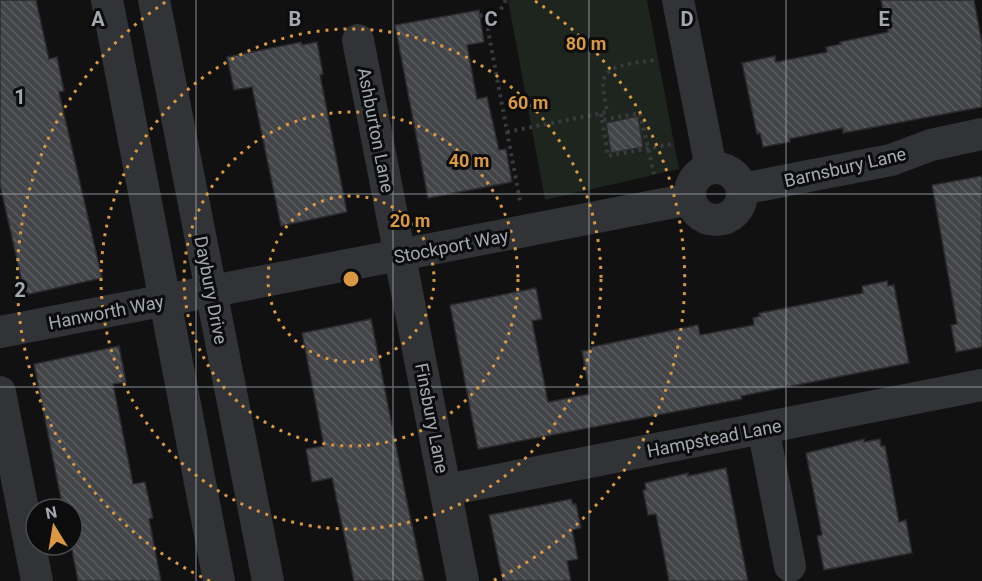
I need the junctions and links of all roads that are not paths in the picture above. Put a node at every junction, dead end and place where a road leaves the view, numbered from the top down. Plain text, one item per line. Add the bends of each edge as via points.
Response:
1 (107, 0) edge
2 (154, 0) edge
3 (678, 0) edge
4 (358, 40) dead end
5 (982, 134) edge
6 (711, 168) junction
7 (742, 189) junction
8 (690, 200) junction
9 (400, 256) junction
10 (211, 292) junction
11 (165, 301) junction
12 (0, 332) edge
13 (982, 386) edge
14 (0, 392) edge
15 (763, 428) junction
16 (446, 490) junction
17 (790, 566) dead end
18 (37, 581) edge
19 (219, 581) edge
20 (268, 581) edge
21 (464, 581) edge

1 - 11 street
2 - 10 street, Daybury Drive
3 - 6 street
4 - 9 street, Ashburton Lane
5 - 7 street, Barnsbury Lane via 932,145 891,160
6 - 7 street via 727,170
6 - 8 street via 692,183
7 - 8 street via 742,201 727,218 704,218
8 - 9 street, Stockport Way
9 - 10 street, Stockport Way
9 - 16 street, Finsbury Lane
10 - 11 street, Hanworth Way
10 - 20 street, Daybury Drive
11 - 12 street, Hanworth Way
11 - 19 street
13 - 15 street, Hampstead Lane
14 - 18 street
15 - 16 street, Hampstead Lane
15 - 17 street
16 - 21 street, Finsbury Lane

